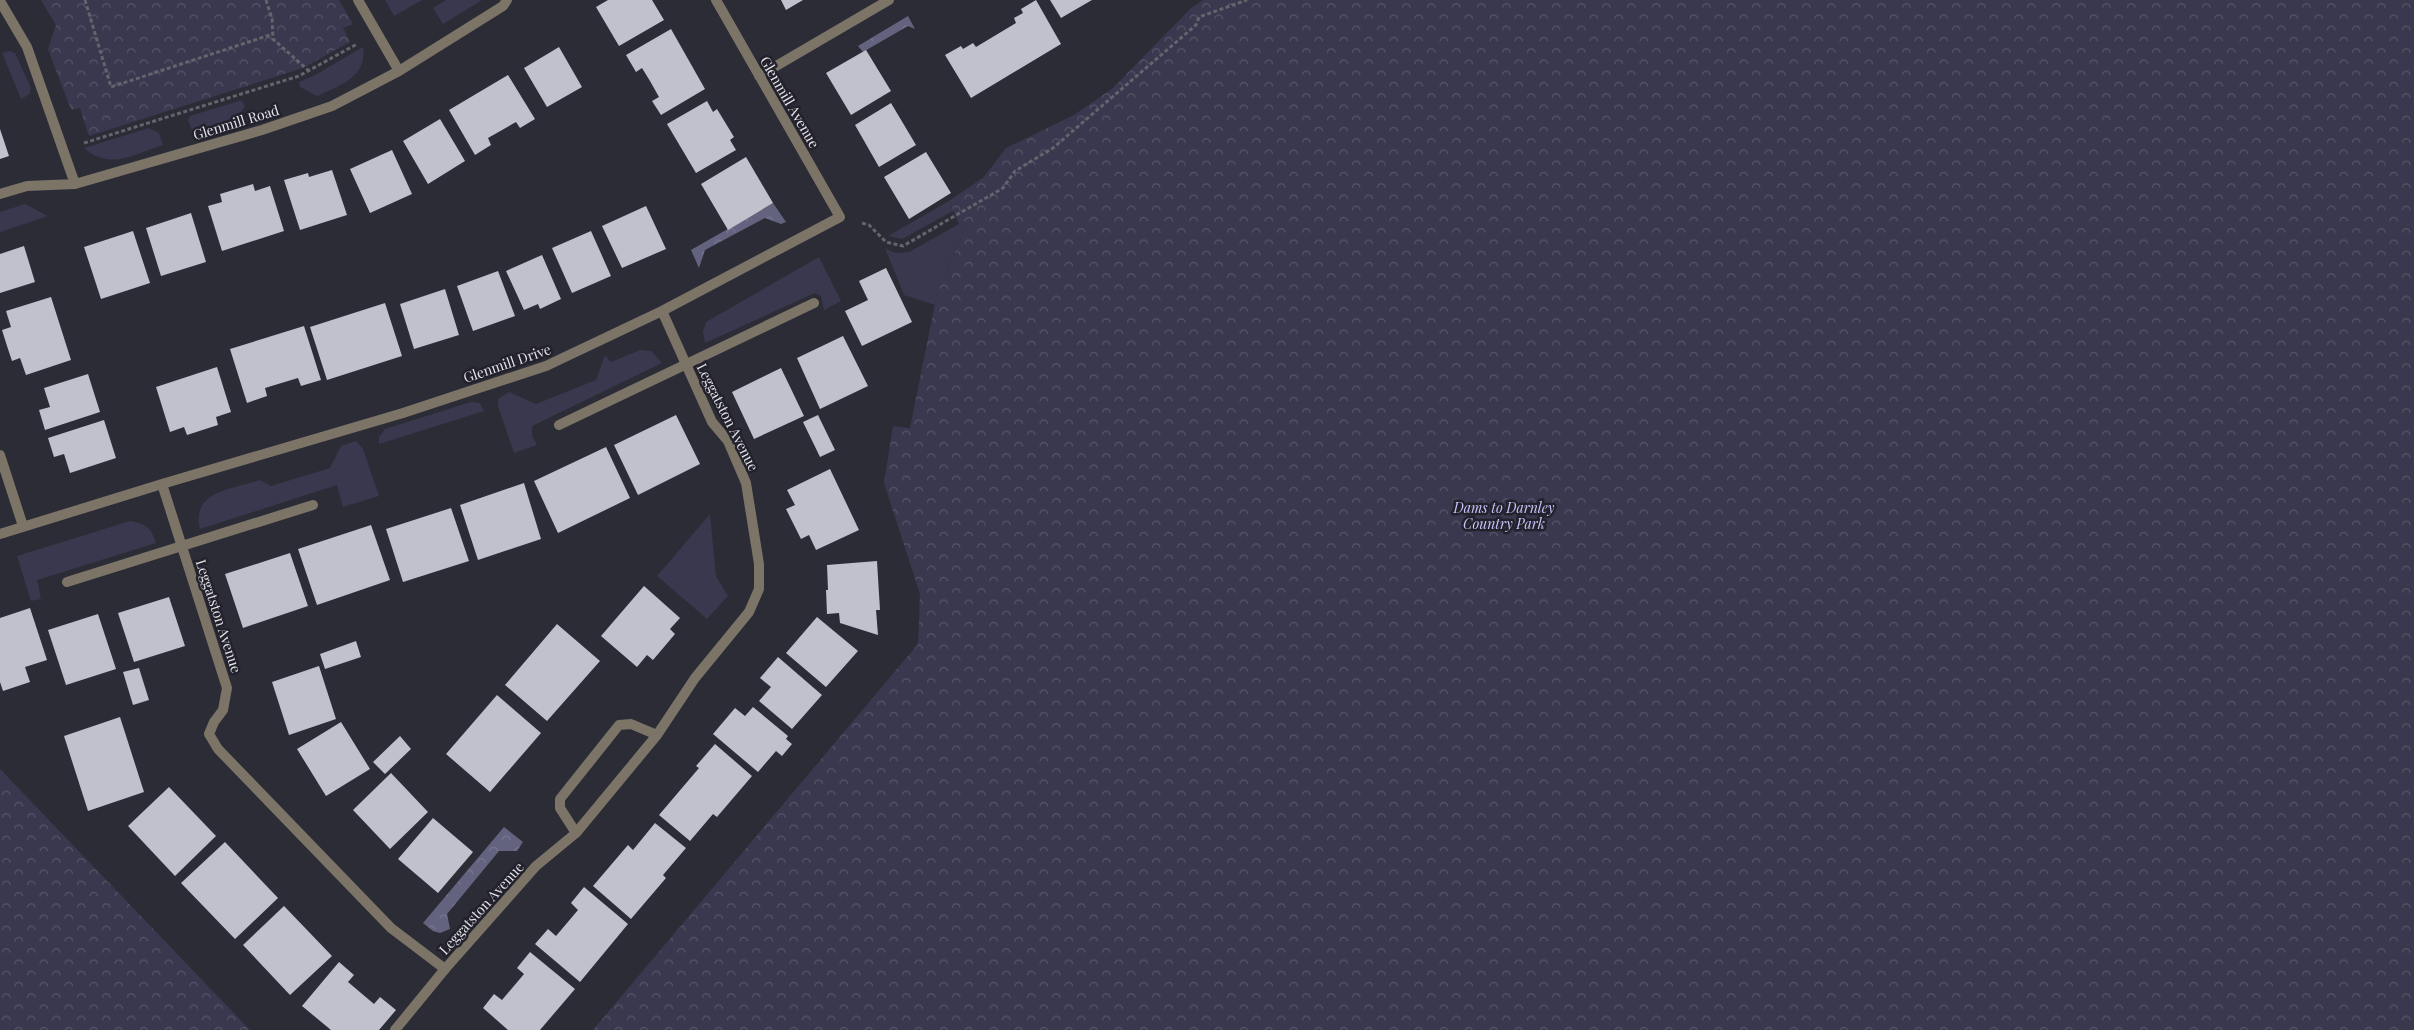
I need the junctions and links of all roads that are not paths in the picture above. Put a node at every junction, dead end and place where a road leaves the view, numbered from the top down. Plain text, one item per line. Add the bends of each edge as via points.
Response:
1 (358, 0) edge
2 (507, 0) edge
3 (716, 0) edge
4 (889, 0) edge
5 (0, 1) edge
6 (399, 70) junction
7 (759, 76) junction
8 (75, 184) junction
9 (0, 194) edge
10 (840, 217) joint
11 (814, 303) dead end
12 (662, 311) junction
13 (687, 365) junction
14 (559, 425) dead end
15 (0, 455) edge
16 (162, 484) junction
17 (313, 505) dead end
18 (22, 526) junction
19 (0, 534) edge
20 (182, 546) junction
21 (66, 582) dead end
22 (657, 735) junction
23 (576, 832) junction
24 (445, 969) junction
25 (395, 1030) edge

1 - 6 street
2 - 6 street, Glenmill Road via 503,6
3 - 7 street, Glenmill Avenue
4 - 7 street
5 - 8 street via 27,47
6 - 8 street, Glenmill Road via 332,106 262,130
7 - 10 street, Glenmill Avenue
8 - 9 street, Glenmill Road via 28,186
10 - 12 street, Glenmill Drive
11 - 13 street
12 - 13 street, Leggatston Avenue
12 - 16 street, Glenmill Drive via 546,366 403,413
13 - 14 street
13 - 22 street, Leggatston Avenue via 712,422 728,441 746,483 759,564 759,589 748,612 695,678
15 - 18 street
16 - 18 street
16 - 20 street, Leggatston Avenue
17 - 20 street
18 - 19 street
20 - 21 street
20 - 24 street, Leggatston Avenue via 227,688 223,710 209,734 218,749 392,928
22 - 23 street, Leggatston Avenue
22 - 23 street via 631,724 620,725 560,799 560,808
23 - 24 street, Leggatston Avenue via 536,866
24 - 25 street

